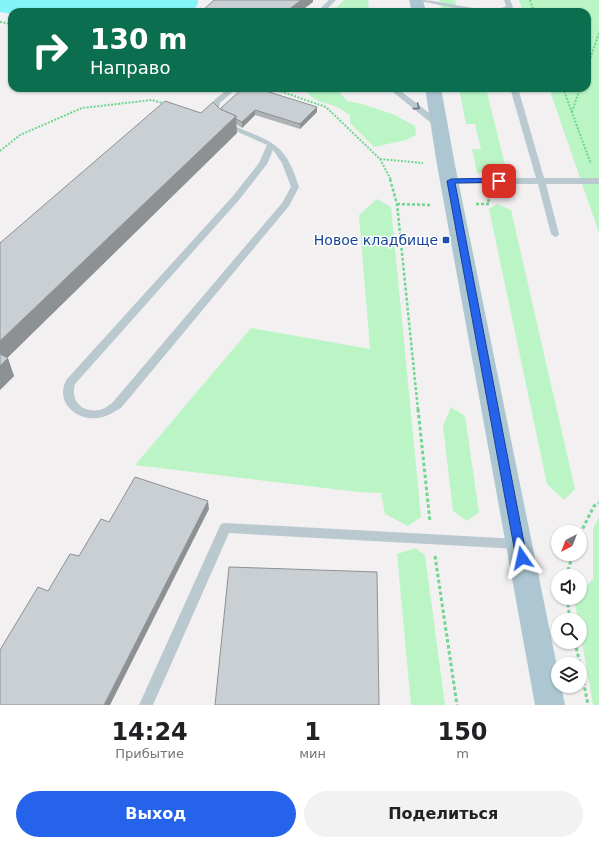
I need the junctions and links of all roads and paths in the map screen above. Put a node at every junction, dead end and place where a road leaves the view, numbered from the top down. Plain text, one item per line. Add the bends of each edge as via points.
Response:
1 (332, 0) edge
2 (424, 0) edge
3 (324, 8) edge
4 (468, 8) edge
5 (599, 33) edge
6 (591, 56) edge
7 (228, 92) edge
8 (283, 92) edge
9 (397, 92) edge
10 (434, 92) edge
11 (515, 92) edge
12 (564, 92) edge
13 (579, 92) edge
14 (167, 104) edge
15 (572, 112) junction
16 (440, 127) junction
17 (271, 145) junction
18 (0, 151) edge
19 (380, 159) junction
20 (448, 173) junction
21 (541, 181) junction
22 (598, 181) edge
23 (554, 234) dead end
24 (599, 503) edge
25 (584, 525) edge
26 (432, 540) junction
27 (519, 544) junction
28 (586, 693) edge
29 (146, 705) edge
30 (456, 705) edge
31 (550, 705) edge
32 (588, 705) edge

1 - 3 lane
2 - 4 lane
5 - 6 path
7 - 17 lane via 217,102 214,112 218,119
8 - 19 path via 326,107
9 -> 16 lane
10 - 16 main road
11 - 21 lane
12 - 15 path
13 - 15 path
14 - 18 path via 152,100 82,108 20,134
15 - 22 path
16 - 20 main road
17 - 17 lane via 282,155 295,187 286,204 117,405 106,412 92,415 71,406 68,396 69,385 76,375 236,198 263,164
19 - 20 path
19 - 26 path via 391,180 397,204
20 - 21 lane
20 - 27 main road
21 - 22 lane
21 - 23 lane
24 - 25 path via 594,506
26 - 27 lane
26 - 29 lane via 225,528
26 - 30 path
27 - 31 main road
28 - 32 path

